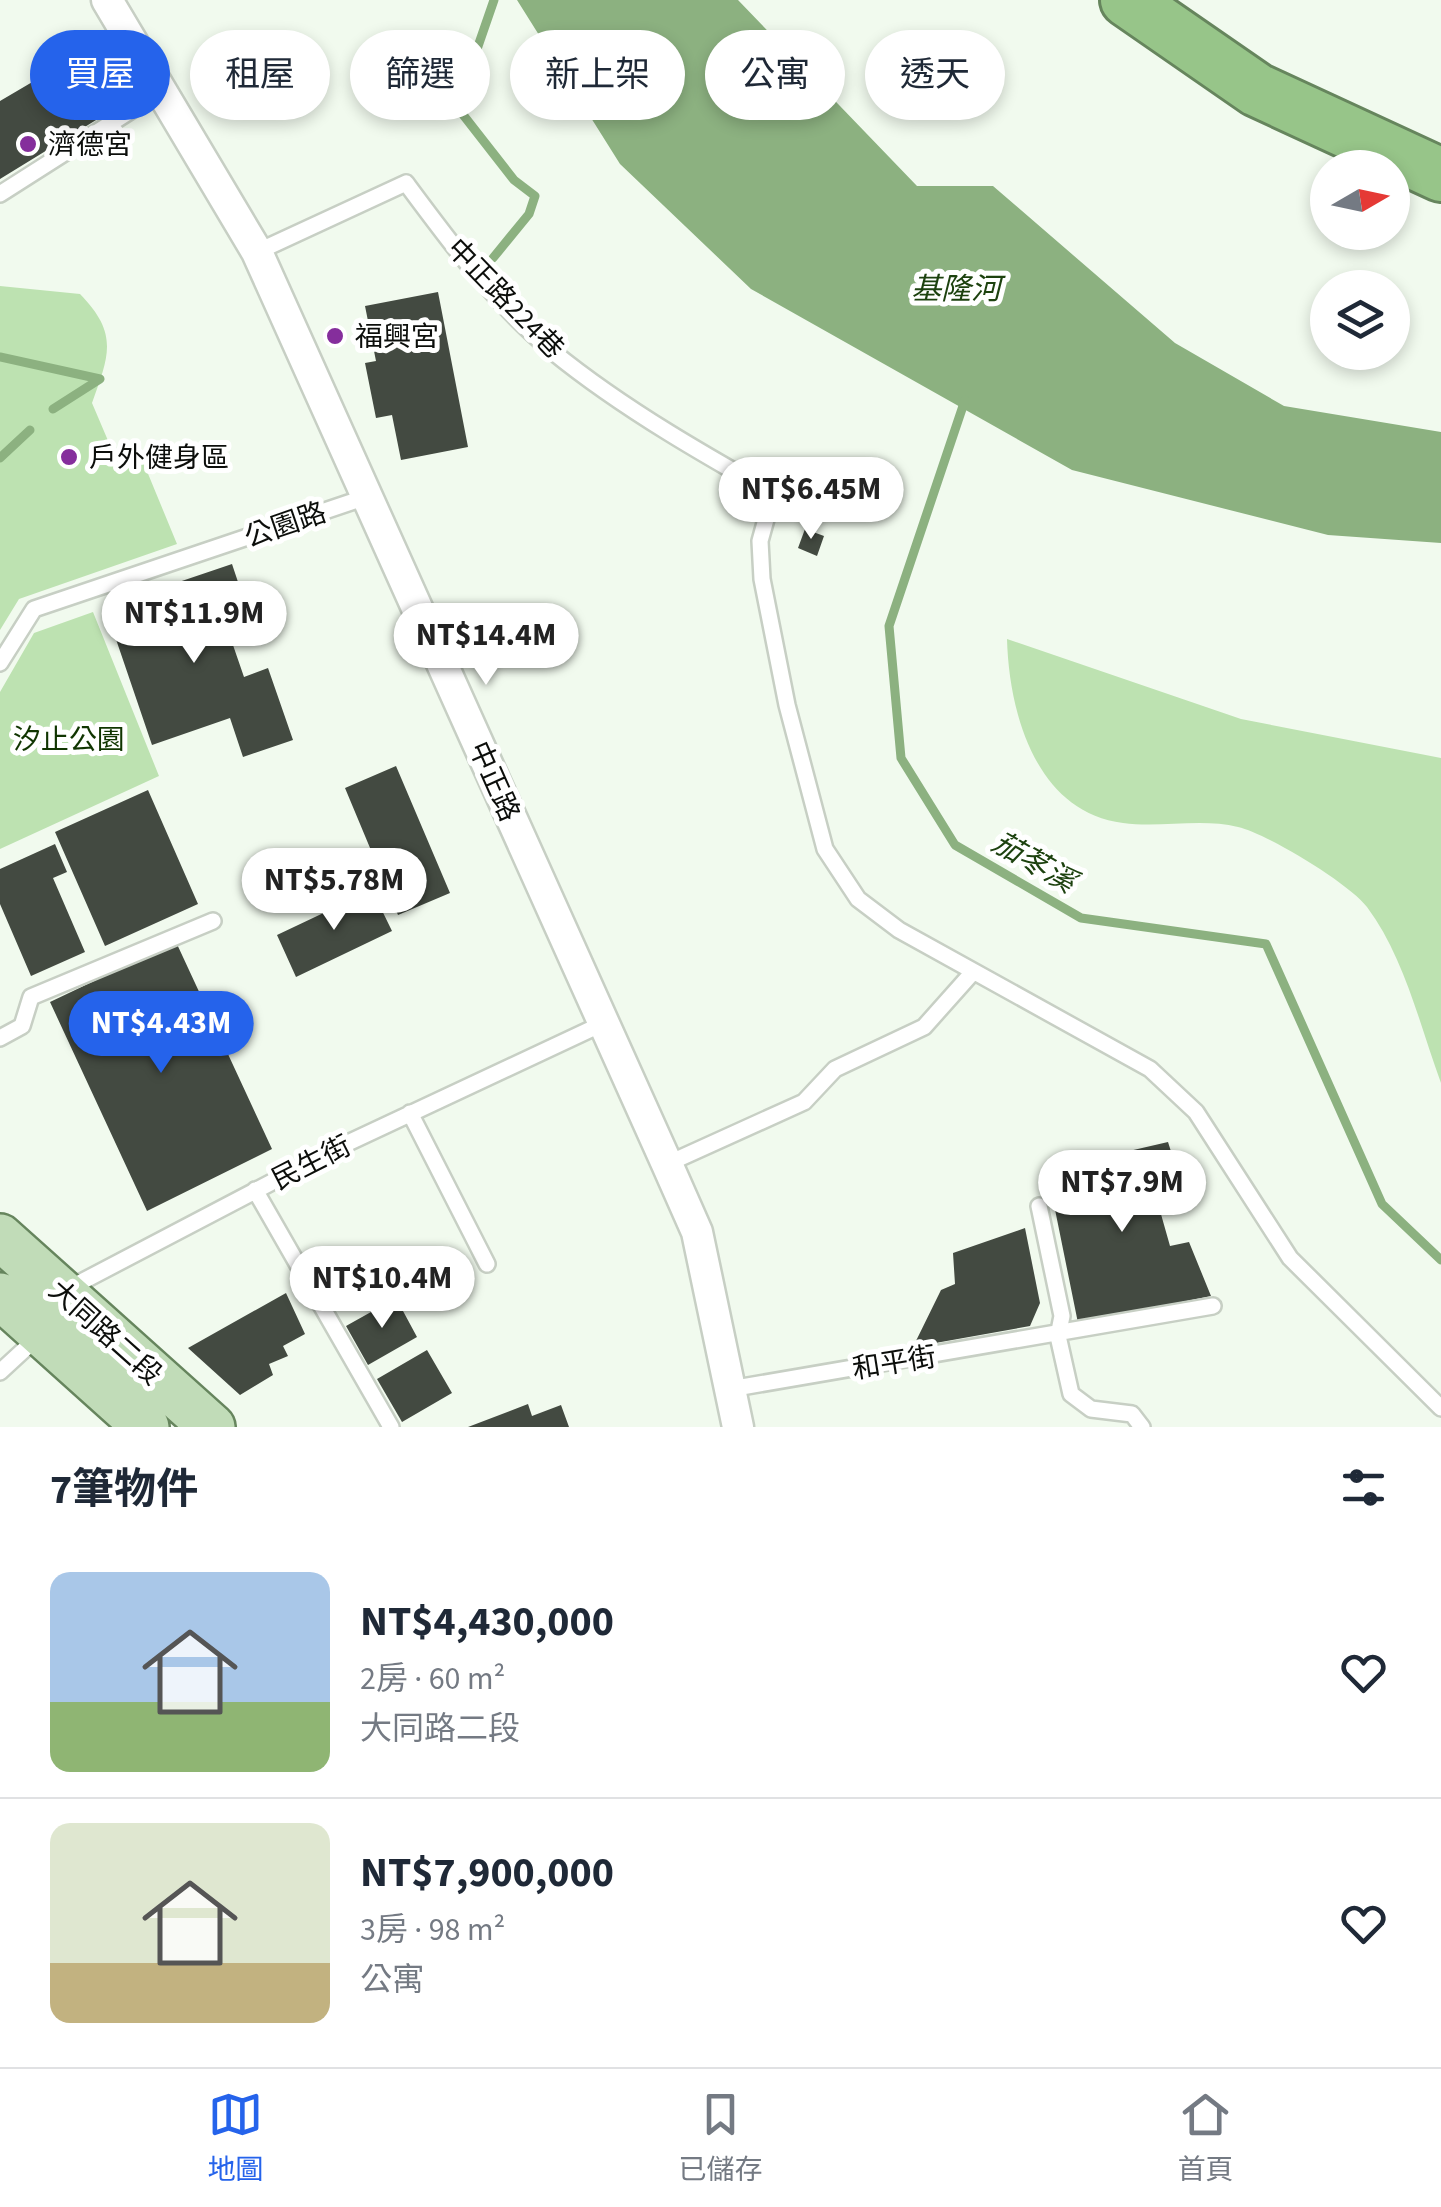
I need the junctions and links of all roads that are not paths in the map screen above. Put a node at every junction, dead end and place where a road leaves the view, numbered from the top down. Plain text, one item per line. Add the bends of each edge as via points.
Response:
1 (107, 0) edge
2 (1127, 0) edge
3 (1179, 0) edge
4 (124, 30) edge
5 (170, 108) edge
6 (116, 120) edge
7 (1441, 140) edge
8 (1441, 175) edge
9 (0, 194) edge
10 (257, 252) junction
11 (774, 494) junction
12 (369, 496) junction
13 (811, 515) dead end
14 (0, 662) edge
15 (214, 920) dead end
16 (973, 972) junction
17 (604, 1023) junction
18 (0, 1038) edge
19 (410, 1113) junction
20 (667, 1164) junction
21 (255, 1190) junction
22 (1039, 1206) dead end
23 (0, 1236) edge
24 (487, 1264) dead end
25 (1213, 1306) dead end
26 (37, 1309) edge
27 (1058, 1336) junction
28 (0, 1372) edge
29 (730, 1390) junction
30 (1441, 1408) edge
31 (146, 1427) edge
32 (212, 1427) edge
33 (391, 1427) edge
34 (738, 1427) edge
35 (1142, 1427) edge

1 - 4 street, 中正路
2 - 8 highway via 1256,90
3 - 7 highway via 1376,116
5 - 10 street, 中正路
6 - 9 lane
10 - 11 lane, 中正路224巷 via 406,183 448,239 553,352
10 - 12 street, 中正路
11 - 13 lane, 中正路224巷
11 - 16 lane via 760,541 762,579 825,850 858,899
12 - 14 lane, 公園路 via 34,609
12 - 17 street, 中正路
15 - 18 lane via 31,997 22,1026
16 - 20 lane via 924,1027 835,1069 804,1102
16 - 30 lane via 1150,1070 1196,1112 1290,1258
17 - 19 lane, 民生街
17 - 20 street, 中正路
19 - 21 lane, 民生街
19 - 24 lane
20 - 29 street, 中正路 via 697,1232
21 - 26 lane, 民生街
21 - 33 lane
22 - 27 lane via 1062,1316
23 - 26 main road, 大同路二段
25 - 27 lane, 和平街
26 - 28 lane, 民生街
26 - 31 main road, 大同路二段
26 - 32 main road, 大同路二段
27 - 29 lane, 和平街
27 - 35 lane via 1072,1394 1091,1409 1132,1414
29 - 34 street, 中正路

